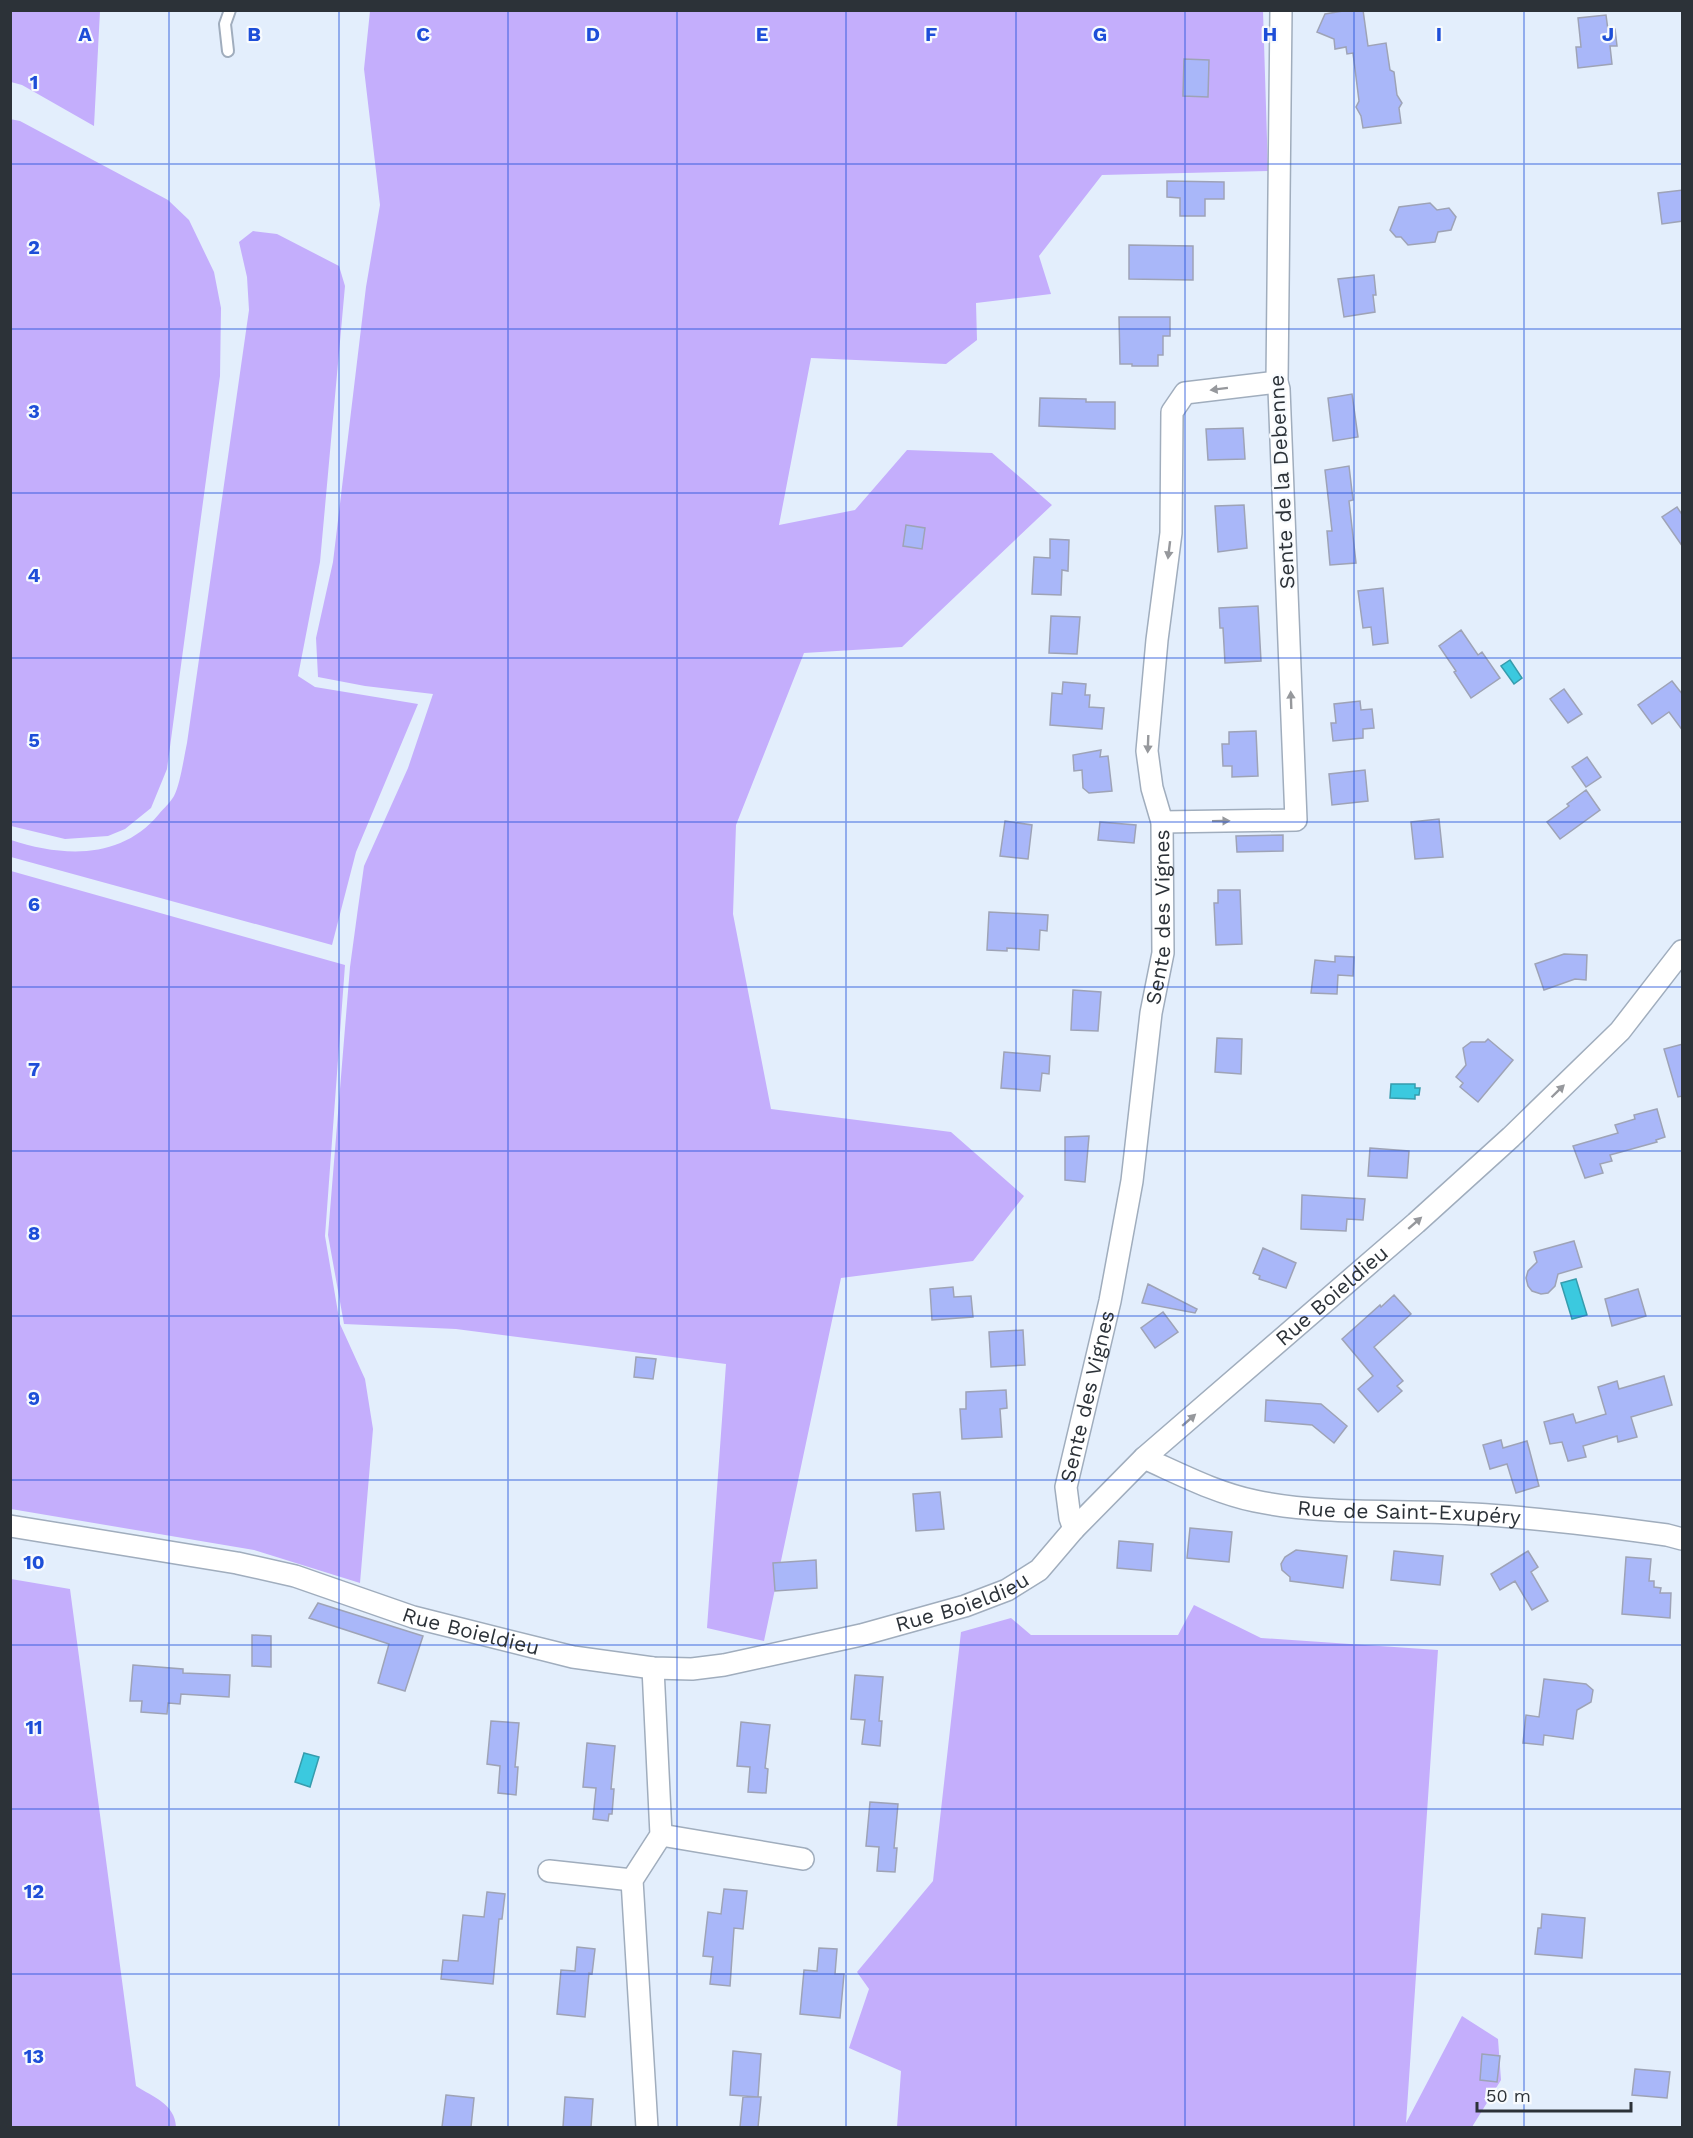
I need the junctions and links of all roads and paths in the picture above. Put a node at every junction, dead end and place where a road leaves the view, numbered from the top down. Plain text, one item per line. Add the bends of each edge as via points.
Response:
1 (230, 10) edge
2 (1281, 10) edge
3 (228, 51) dead end
4 (1277, 382) junction
5 (1162, 822) junction
6 (1683, 951) edge
7 (1144, 1458) junction
8 (10, 1526) edge
9 (1074, 1529) junction
10 (1683, 1539) edge
11 (653, 1668) junction
12 (661, 1835) junction
13 (803, 1859) dead end
14 (549, 1871) dead end
15 (632, 1880) junction
16 (647, 2127) edge

1 - 3 lane via 225,24
2 - 4 street, Sente de la Debenne
4 -> 5 street, Sente des Vignes via 1185,393 1172,412 1171,533 1147,751
5 -> 4 street, Sente de la Debenne via 1296,820
5 - 9 street, Sente des Vignes via 1163,953 1151,1013 1132,1181 1110,1301 1066,1487
7 -> 6 street, Rue Boieldieu via 1511,1137 1620,1031
7 - 9 street, Rue Boieldieu
7 - 10 street, Rue de Saint-Exupéry via 1187,1478 1252,1500 1293,1508 1470,1513
8 - 11 street, Rue Boieldieu via 248,1565 295,1576 412,1617 573,1657
9 - 11 street, Rue Boieldieu via 1039,1570 1007,1590 965,1606 861,1635 724,1665
11 - 12 street
12 - 13 street
12 - 15 street
14 - 15 street
15 - 16 street

